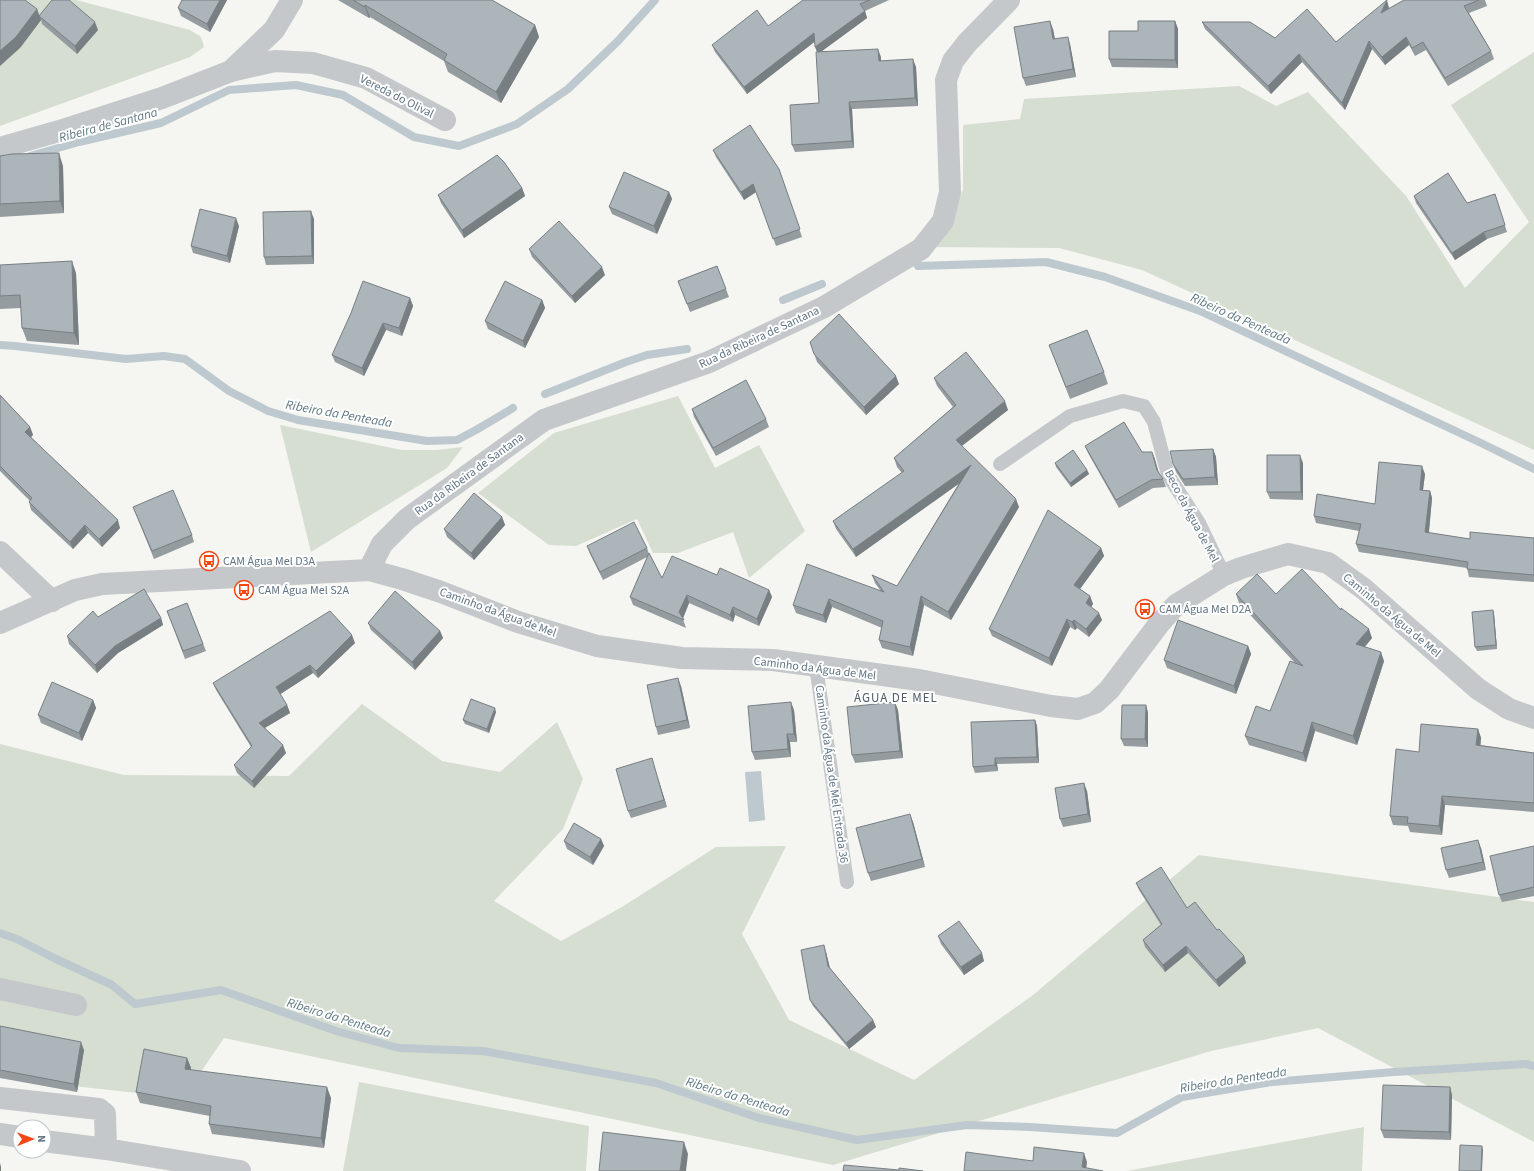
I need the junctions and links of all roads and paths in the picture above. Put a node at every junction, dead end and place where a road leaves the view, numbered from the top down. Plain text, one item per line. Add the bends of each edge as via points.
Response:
1 (292, 0) edge
2 (1009, 0) edge
3 (230, 71) junction
4 (446, 120) dead end
5 (0, 148) edge
6 (1000, 464) dead end
7 (0, 552) edge
8 (369, 570) junction
9 (1224, 575) junction
10 (52, 601) junction
11 (0, 623) edge
12 (816, 666) junction
13 (1534, 718) edge
14 (847, 882) dead end
15 (0, 989) edge
16 (76, 1005) dead end
17 (0, 1098) edge
18 (0, 1134) edge
19 (12, 1136) edge
20 (52, 1142) edge
21 (106, 1149) junction
22 (240, 1171) edge

1 - 3 street, Vereda do Olival via 274,30
2 - 8 street, Rua da Ribeira de Santana via 962,49 953,61 946,80 950,192 943,221 921,248 824,307 709,362 544,420 407,519 382,544
3 - 4 street, Vereda do Olival via 275,60 313,63 366,78
3 - 5 street, Vereda do Olival via 162,98
6 - 9 lane, Beco da Água de Mel via 1070,416 1123,401 1144,406 1154,422 1168,475 1199,523
7 - 10 street
8 - 10 street, Caminho da Água de Mel via 102,584 75,590
8 - 12 street, Caminho da Água de Mel via 434,589 518,622 597,646 682,658 773,660
9 - 12 street, Caminho da Água de Mel via 1176,606 1159,624 1109,690 1095,703 1078,708 1051,706 919,680
9 - 13 street, Caminho da Água de Mel via 1288,554 1328,563 1364,589 1478,689 1509,709
10 - 11 street, Caminho da Água de Mel
12 - 14 lane, Caminho da Água de Mel Entrada 36
15 - 16 street
17 - 21 street via 99,1109 105,1114
18 - 19 street
20 - 21 street
21 - 22 street

